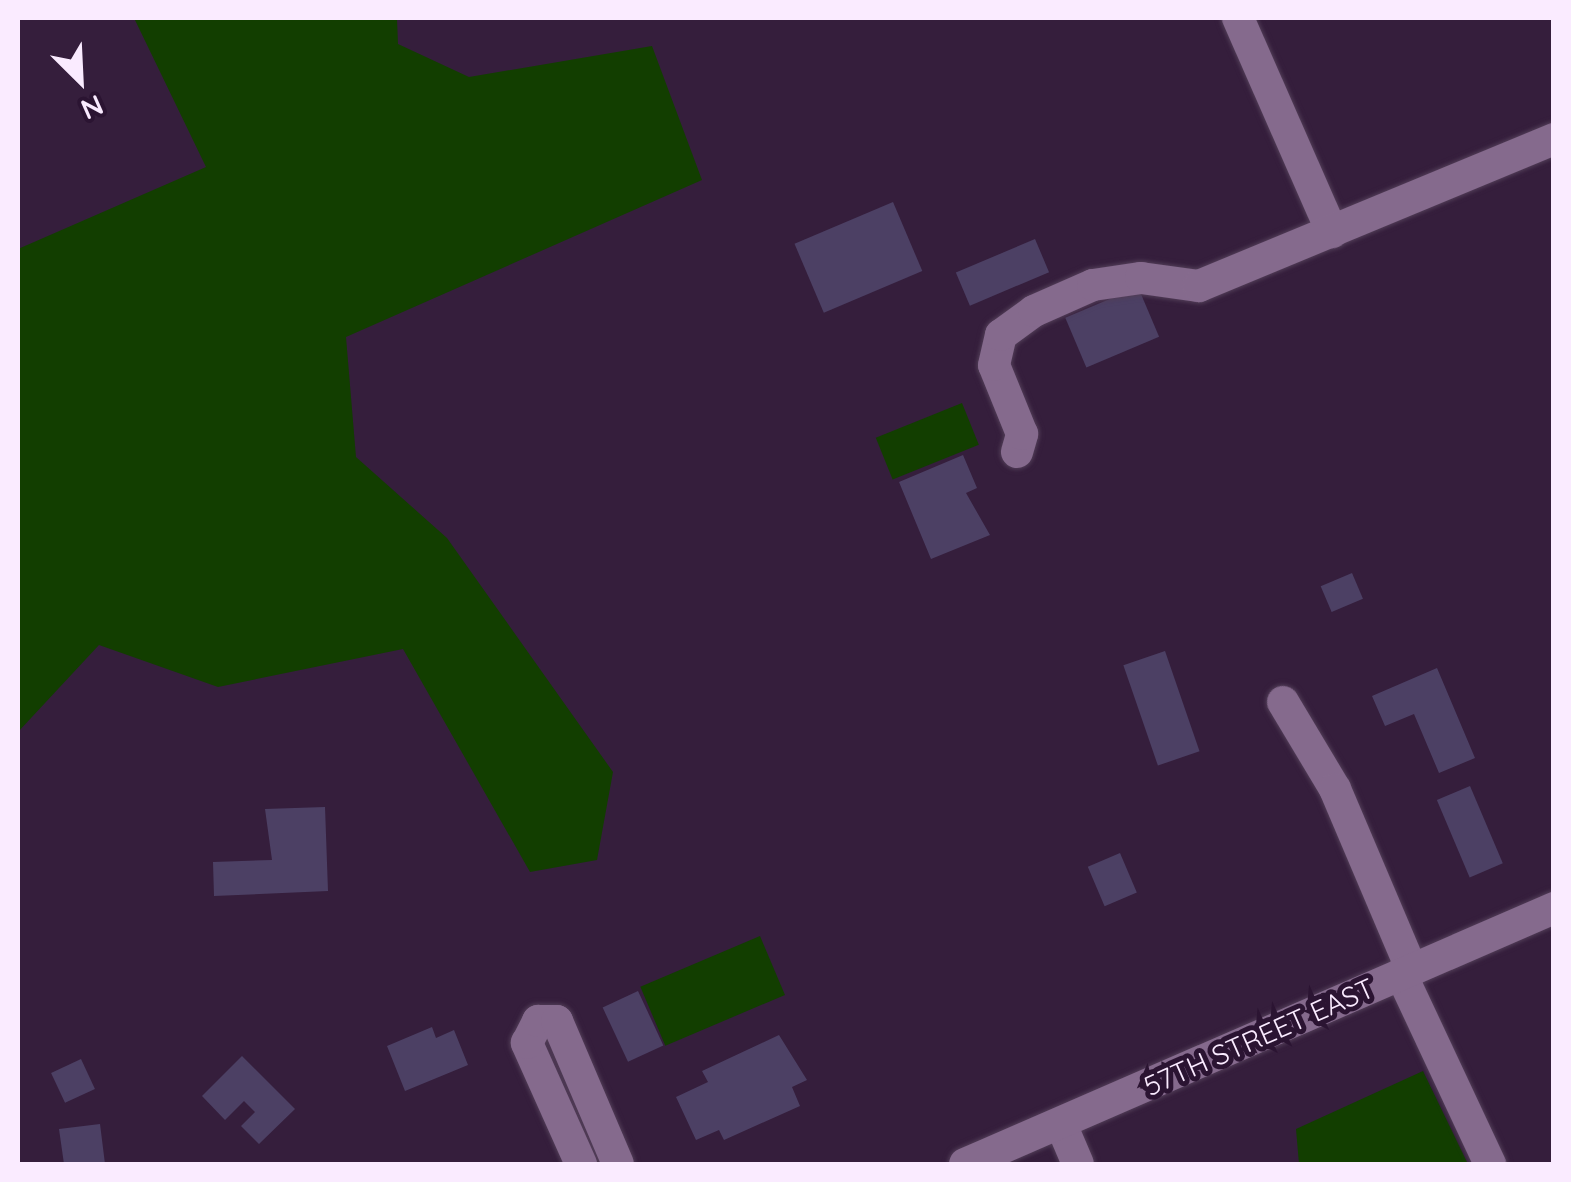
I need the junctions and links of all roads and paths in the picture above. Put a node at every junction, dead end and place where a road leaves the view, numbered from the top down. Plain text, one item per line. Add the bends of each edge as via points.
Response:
1 (1238, 18) edge
2 (1554, 140) edge
3 (1332, 232) junction
4 (1018, 452) dead end
5 (1283, 702) dead end
6 (1554, 908) edge
7 (1407, 972) junction
8 (1061, 1124) junction
9 (581, 1164) edge
10 (618, 1164) edge
11 (965, 1164) edge
12 (1078, 1164) edge
13 (1490, 1164) edge

1 - 3 street
2 - 3 street
3 - 4 street via 1199,286 1109,282 1034,311 1000,335 994,365 1022,434
5 - 7 street via 1335,789
6 - 7 street, 57TH STREET EAST
7 - 8 street, 57TH STREET EAST
7 - 13 street
8 - 11 street, 57TH STREET EAST
8 - 12 street
9 - 10 street via 527,1043 538,1021 556,1021

